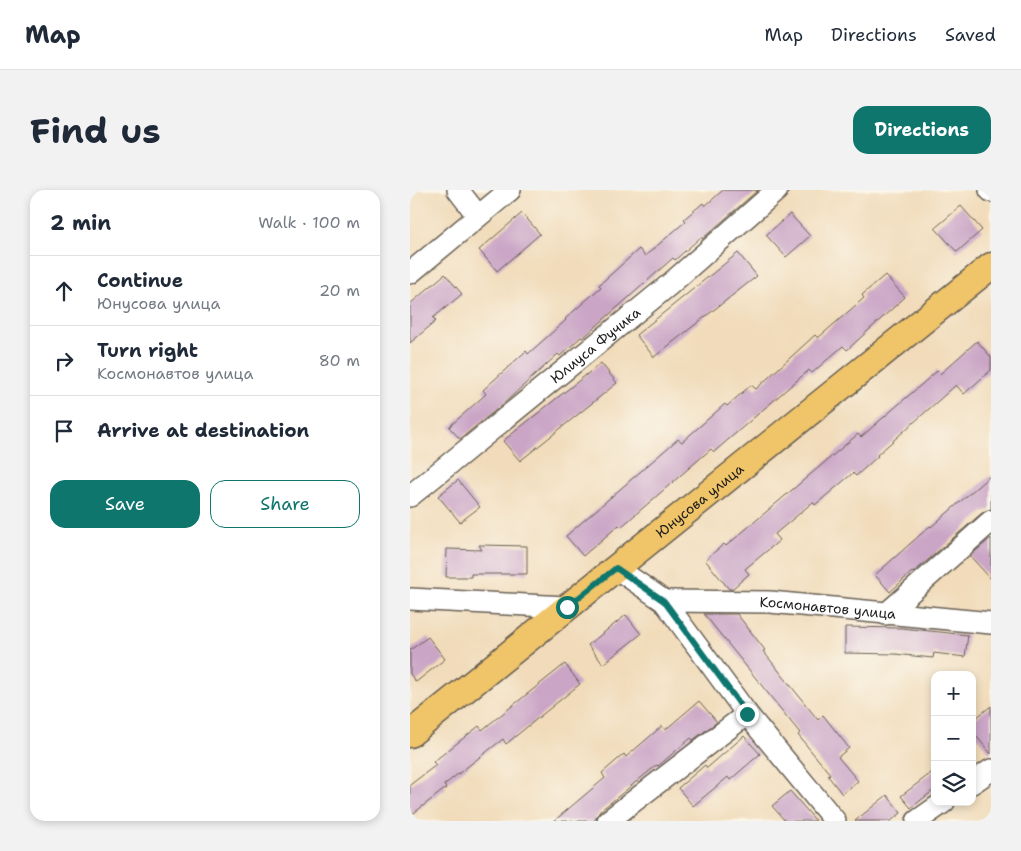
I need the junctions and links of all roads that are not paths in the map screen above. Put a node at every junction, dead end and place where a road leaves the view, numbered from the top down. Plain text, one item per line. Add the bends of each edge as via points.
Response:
1 (458, 190) edge
2 (510, 190) edge
3 (777, 190) edge
4 (478, 216) junction
5 (991, 266) edge
6 (410, 273) edge
7 (410, 496) edge
8 (991, 521) edge
9 (616, 568) junction
10 (410, 599) edge
11 (664, 601) junction
12 (567, 607) junction
13 (886, 614) junction
14 (991, 623) edge
15 (747, 714) junction
16 (410, 734) edge
17 (991, 770) edge
18 (976, 780) edge
19 (938, 806) edge
20 (608, 821) edge
21 (835, 821) edge
22 (917, 821) edge

1 - 4 street
2 - 4 street
3 - 7 street, Юлиуса Фучика via 669,285
4 - 6 street
5 - 9 main road, Юнусова улица
8 - 13 street
9 - 11 street
9 - 12 main road, Юнусова улица
10 - 12 street
11 - 13 street, Космонавтов улица via 770,602
11 - 15 street
12 - 16 main road, Юнусова улица
13 - 14 street, Космонавтов улица
15 - 20 street
15 - 21 street
17 - 18 street
19 - 22 street

